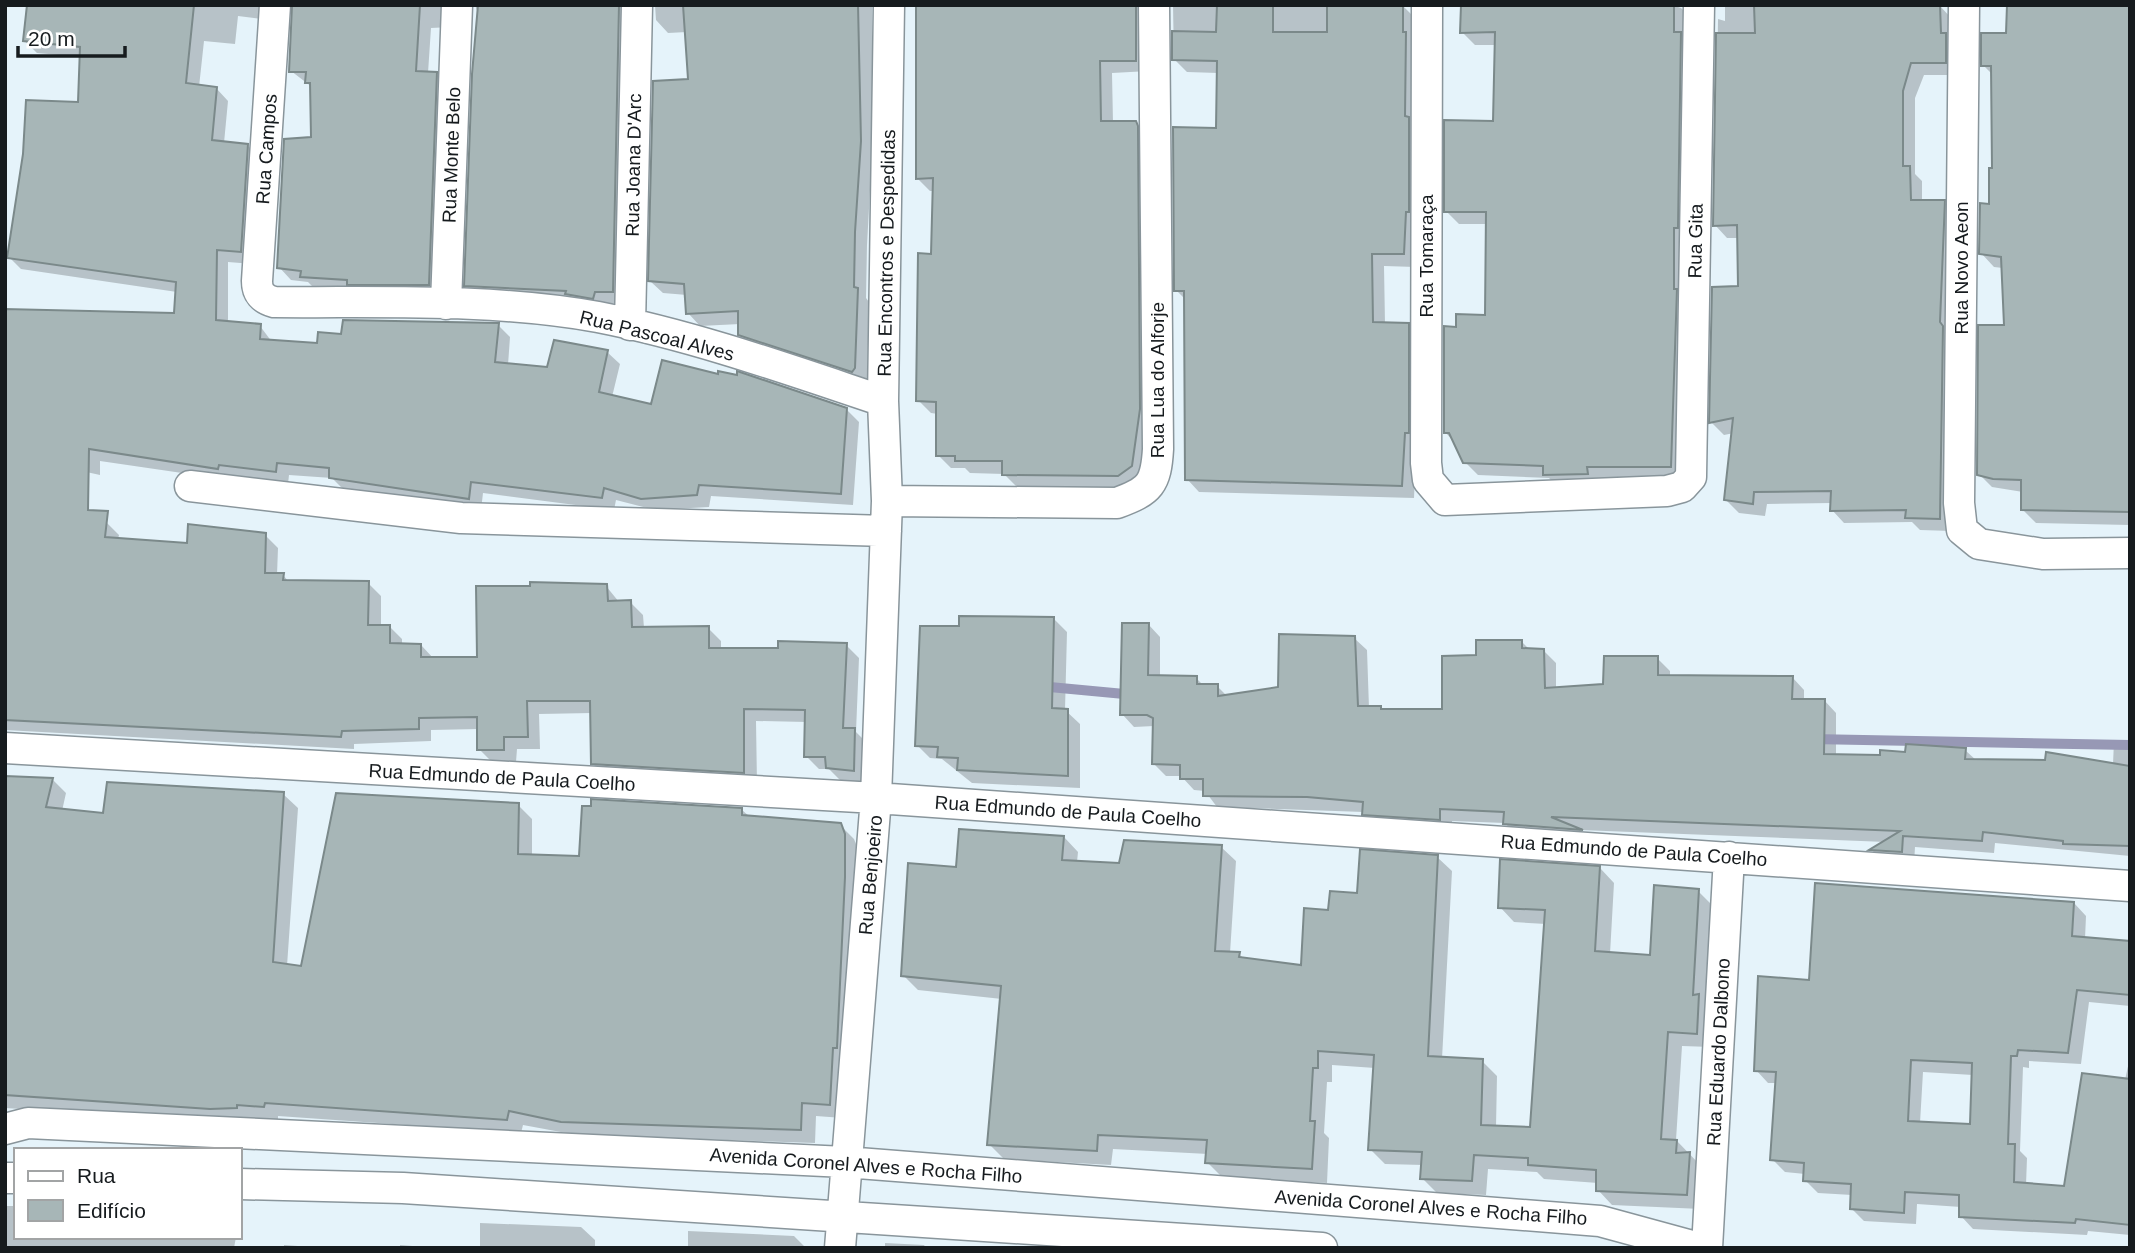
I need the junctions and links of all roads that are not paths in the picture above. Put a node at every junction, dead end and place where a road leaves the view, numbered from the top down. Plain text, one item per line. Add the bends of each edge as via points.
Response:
1 (275, 5) edge
2 (457, 5) edge
3 (637, 5) edge
4 (889, 5) edge
5 (1154, 5) edge
6 (1427, 5) edge
7 (1699, 5) edge
8 (1964, 5) edge
9 (259, 293) joint
10 (446, 304) junction
11 (630, 325) junction
12 (883, 401) junction
13 (1691, 477) joint
14 (190, 486) dead end
15 (887, 500) junction
16 (886, 530) junction
17 (2130, 553) edge
18 (5, 748) edge
19 (876, 798) junction
20 (1729, 857) junction
21 (2130, 886) edge
22 (17, 1126) edge
23 (845, 1161) junction
24 (242, 1184) edge
25 (842, 1217) junction
26 (840, 1248) edge
27 (1322, 1248) edge
28 (1699, 1248) edge
29 (1707, 1248) edge

1 - 9 street, Rua Campos
2 - 10 street, Rua Monte Belo
3 - 11 street, Rua Joana D'Arc
4 - 12 street, Rua Encontros e Despedidas
5 - 15 street, Rua Lua do Alforje via 1158,449 1157,472 1149,487 1117,503
6 - 13 street, Rua Tomaraça via 1429,480 1445,500 1667,491 1682,487
7 - 13 street, Rua Gita
8 - 17 street, Rua Novo Aeon via 1962,530 1979,544 2043,554
9 - 10 street, Rua Pascoal Alves via 274,302
10 - 11 street, Rua Pascoal Alves via 514,306
11 - 12 street, Rua Pascoal Alves via 762,360
12 - 15 street, Rua Encontros e Despedidas
14 - 16 street via 461,518
15 - 16 street, Rua Benjoeiro
16 - 19 street, Rua Benjoeiro
18 - 19 street, Rua Edmundo de Paula Coelho
19 - 20 street, Rua Edmundo de Paula Coelho
19 - 23 street, Rua Benjoeiro
20 - 21 street, Rua Edmundo de Paula Coelho
20 - 29 street, Rua Eduardo Dalbono
22 - 23 street, Avenida Coronel Alves e Rocha Filho
23 - 25 street, Rua Benjoeiro
23 - 28 street, Avenida Coronel Alves e Rocha Filho via 1600,1221
24 - 25 street via 403,1188
25 - 26 street, Rua Benjoeiro
25 - 27 street

